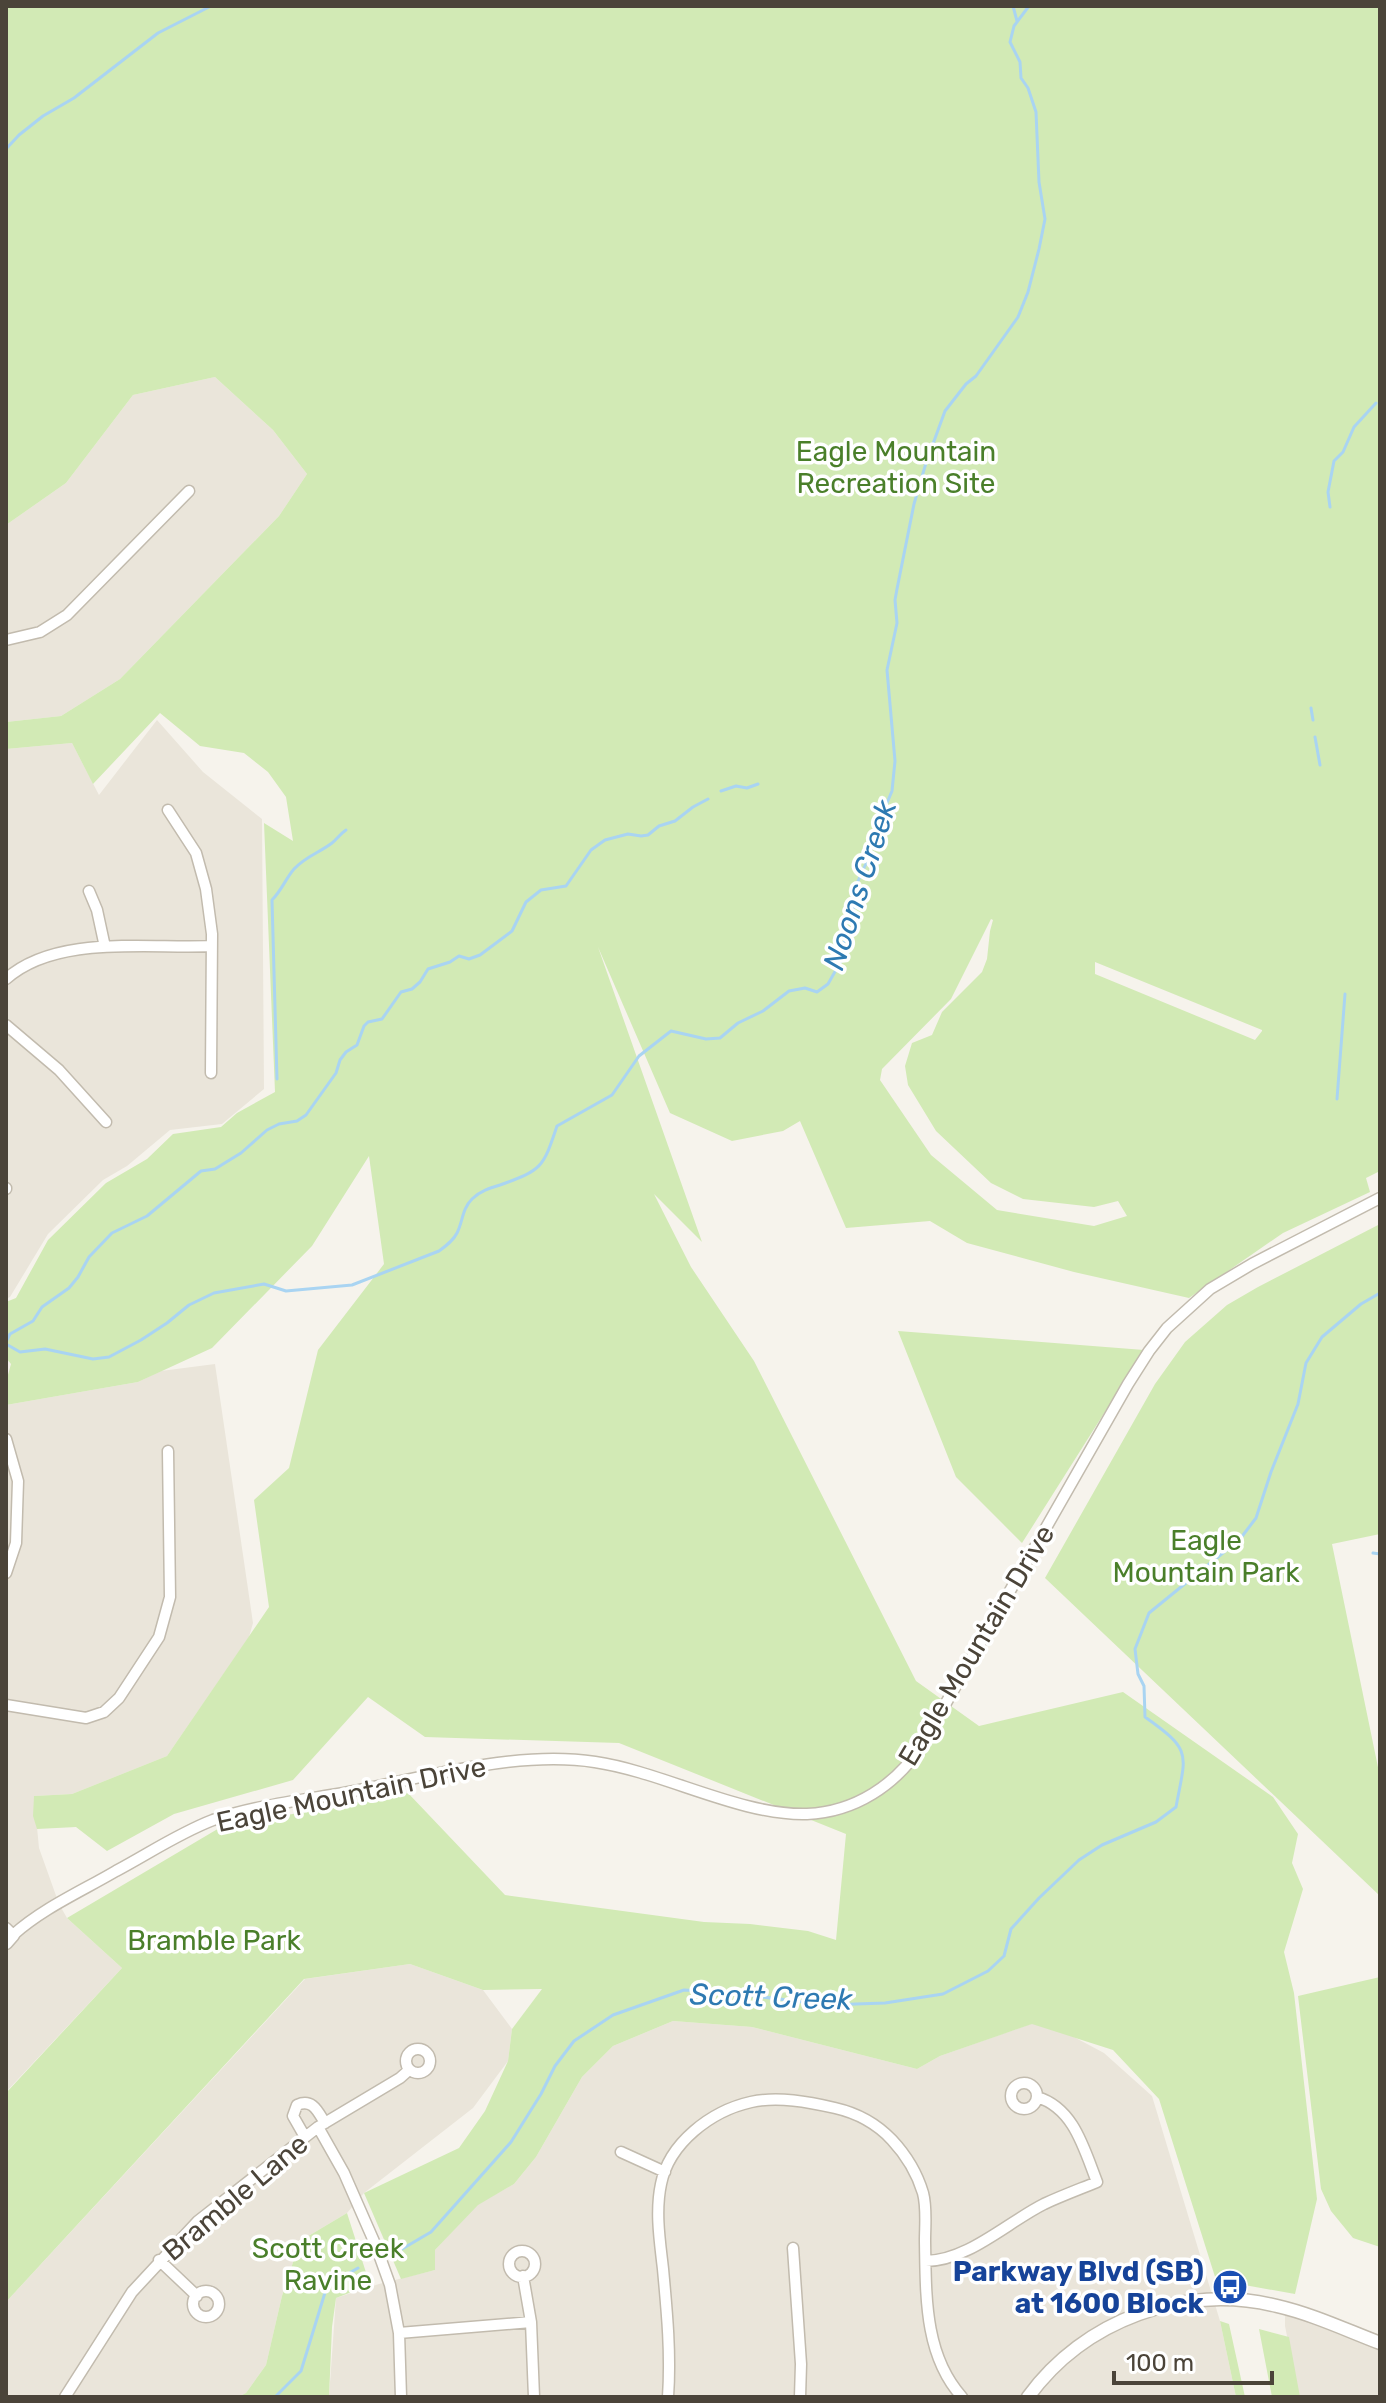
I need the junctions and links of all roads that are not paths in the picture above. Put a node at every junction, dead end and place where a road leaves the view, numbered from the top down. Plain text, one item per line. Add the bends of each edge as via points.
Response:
1 (189, 491) dead end
2 (6, 640) edge
3 (168, 810) dead end
4 (89, 891) dead end
5 (211, 946) junction
6 (105, 947) junction
7 (6, 979) edge
8 (6, 1025) edge
9 (211, 1073) dead end
10 (106, 1122) dead end
11 (1380, 1198) edge
12 (6, 1439) edge
13 (168, 1451) dead end
14 (6, 1573) edge
15 (6, 1705) edge
16 (8, 1935) edge
17 (409, 2070) dead end
18 (1037, 2097) dead end
19 (321, 2125) junction
20 (305, 2137) junction
21 (621, 2152) dead end
22 (665, 2172) junction
23 (793, 2248) dead end
24 (159, 2260) junction
25 (926, 2261) junction
26 (523, 2276) dead end
27 (197, 2296) dead end
28 (531, 2322) junction
29 (399, 2333) junction
30 (1380, 2343) edge
31 (65, 2397) edge
32 (401, 2397) edge
33 (534, 2397) edge
34 (668, 2397) edge
35 (800, 2397) edge
36 (962, 2397) edge
37 (1028, 2397) edge

1 - 2 street via 67,615 40,632
3 - 5 street via 196,853 206,889
4 - 6 street
5 - 6 street
5 - 9 street
6 - 7 street via 59,952
8 - 10 street via 59,1070
11 - 16 street, Eagle Mountain Drive via 1230,1276 1167,1328 1128,1384 922,1745 901,1773 875,1793 838,1809 794,1813 594,1762 533,1759 493,1765 214,1820
12 - 14 street via 18,1481 16,1543
13 - 15 street via 170,1597 159,1637 104,1712 86,1718
17 - 19 street, Bramble Lane
18 - 25 street via 1052,2102 1069,2120 1097,2182 1044,2204 954,2256
19 - 20 street, Bramble Lane
19 - 20 street via 316,2108 310,2103 297,2105 293,2116
19 - 29 street via 376,2246
20 - 24 street, Bramble Lane via 198,2221
21 - 22 street
22 - 25 street via 697,2128 744,2104 782,2100 846,2110 888,2136 914,2171 924,2201
22 - 34 street via 659,2206 671,2360
23 - 35 street
24 - 27 street
24 - 31 street, Bramble Lane via 132,2292
25 - 36 street via 934,2348
26 - 28 street
28 - 29 street
28 - 33 street
29 - 32 street
30 - 37 street via 1276,2305 1187,2301 1147,2310 1101,2331 1062,2359

